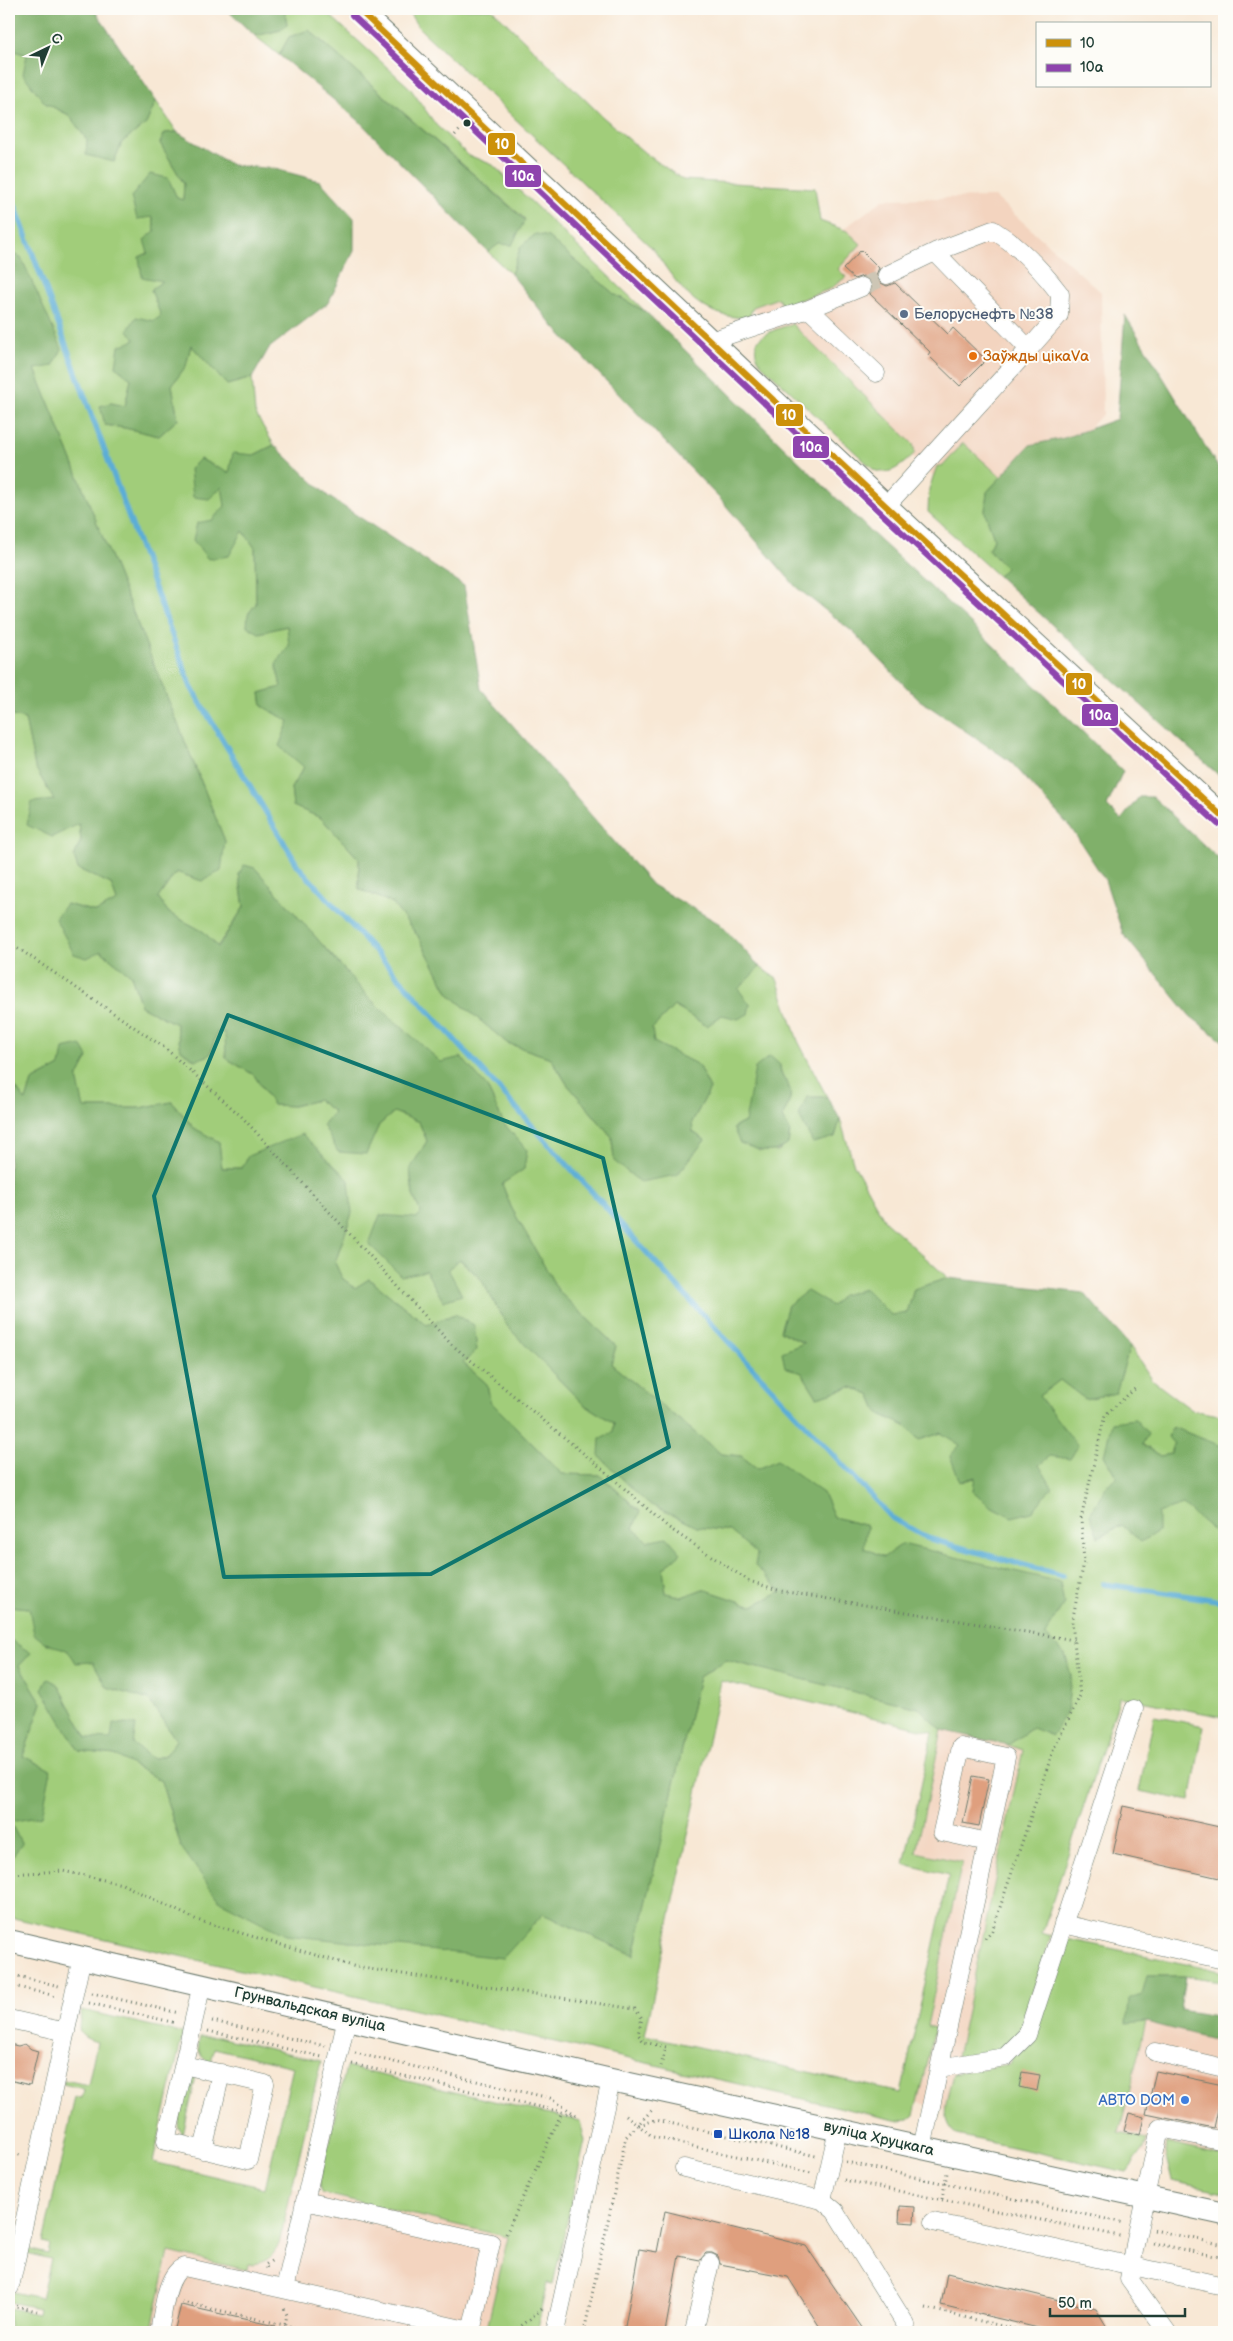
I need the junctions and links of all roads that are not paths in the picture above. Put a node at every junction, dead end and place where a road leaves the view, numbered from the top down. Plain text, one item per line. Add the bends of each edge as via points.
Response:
1 (358, 9) edge
2 (935, 252) junction
3 (887, 275) tunnel mouth
4 (862, 287) tunnel mouth
5 (809, 309) junction
6 (710, 341) junction
7 (1030, 349) junction
8 (876, 373) dead end
9 (886, 506) junction
10 (1224, 818) edge
11 (1134, 1709) dead end
12 (988, 1842) junction
13 (1063, 1924) junction
14 (9, 1941) edge
15 (82, 1957) junction
16 (1224, 1960) edge
17 (202, 1984) junction
18 (347, 2018) junction
19 (9, 2019) edge
20 (66, 2032) junction
21 (1155, 2052) dead end
22 (184, 2065) junction
23 (939, 2068) junction
24 (1224, 2068) edge
25 (221, 2073) junction
26 (611, 2080) junction
27 (838, 2129) junction
28 (1224, 2137) edge
29 (922, 2148) junction
30 (203, 2150) junction
31 (684, 2168) dead end
32 (1145, 2197) junction
33 (306, 2200) junction
34 (822, 2200) junction
35 (1224, 2214) edge
36 (933, 2222) dead end
37 (710, 2263) dead end
38 (1130, 2265) junction
39 (1224, 2286) edge
40 (10, 2287) dead end
41 (286, 2289) junction
42 (906, 2325) dead end
43 (159, 2332) edge
44 (471, 2332) edge
45 (555, 2332) edge
46 (694, 2332) edge
47 (1166, 2332) edge

1 - 6 main road
2 - 3 street
2 - 7 street
2 - 7 street via 993,230 1010,240 1042,272 1060,294 1058,315
4 - 5 street
5 - 6 street
5 - 8 street
6 - 9 main road
7 - 9 street
9 - 10 main road
11 - 13 street
12 - 12 street via 1006,1757 961,1747 942,1832
12 - 23 street
13 - 16 street
13 - 23 street via 1027,2035 1005,2057
14 - 15 main road, Грунвальдская вуліца
15 - 17 main road, Грунвальдская вуліца
15 - 20 street
17 - 18 main road, Грунвальдская вуліца
17 - 22 street
18 - 26 main road, Грунвальдская вуліца
18 - 33 street
19 - 20 street
20 - 40 street
21 - 24 street
22 - 25 street
22 - 30 street via 166,2141
23 - 29 street
25 - 30 street
25 - 30 street via 265,2084 248,2160
26 - 27 main road, вуліца Хруцкага
26 - 45 street
27 - 29 main road, вуліца Хруцкага
27 - 34 street
28 - 32 street via 1220,2140 1160,2128
29 - 32 main road, вуліца Хруцкага
31 - 34 street
32 - 35 main road, вуліца Хруцкага
32 - 38 street
33 - 41 street
33 - 44 street via 491,2243
34 - 42 street via 834,2211
36 - 38 street
37 - 46 street
38 - 39 street
38 - 47 street via 1129,2280
41 - 43 street via 184,2267 178,2269 171,2279
41 - 44 street

